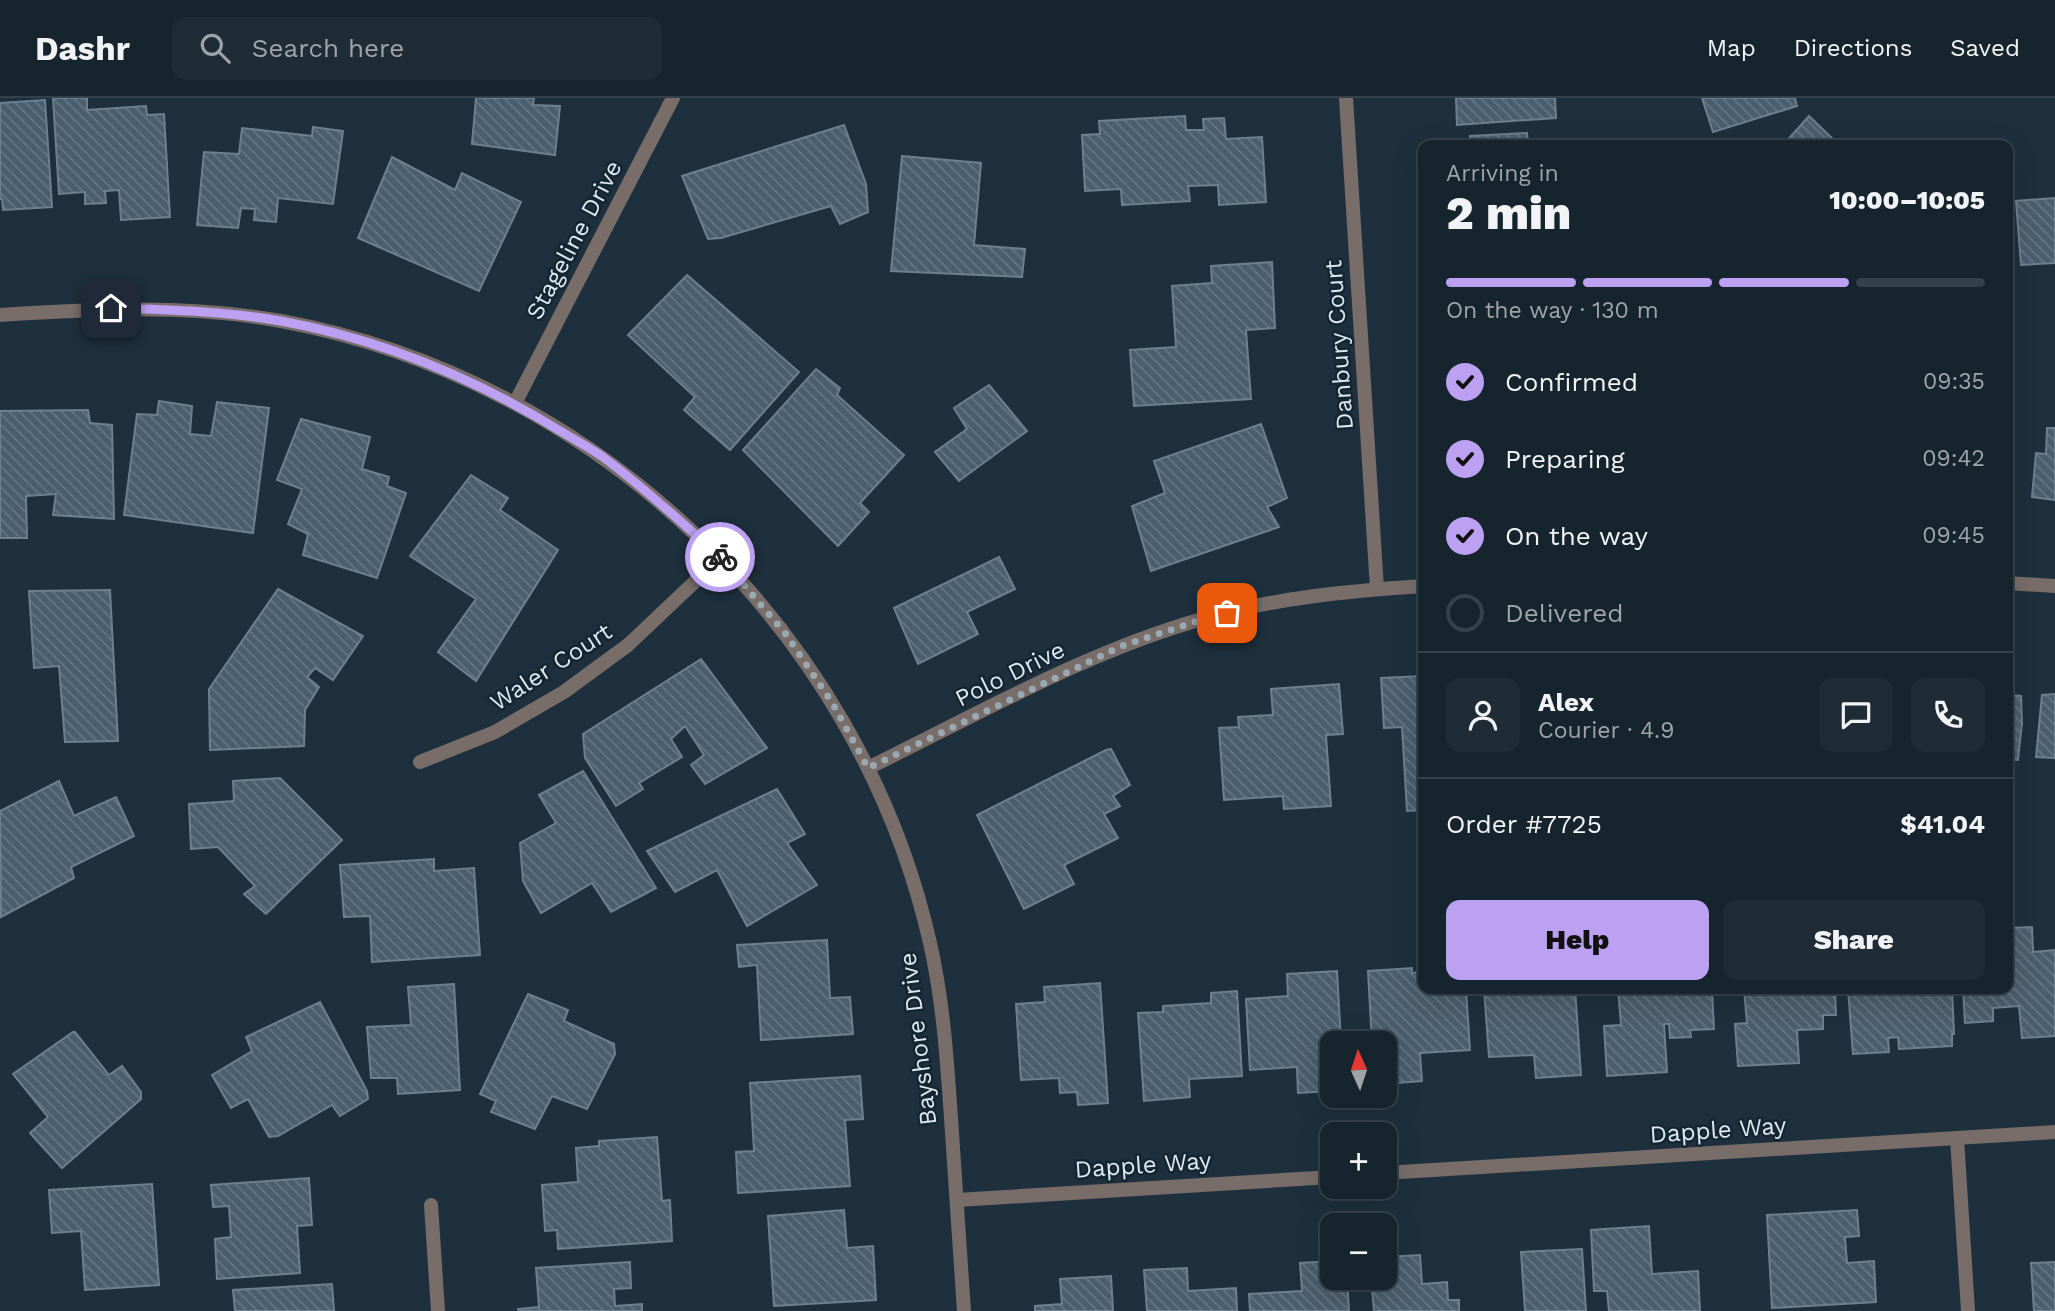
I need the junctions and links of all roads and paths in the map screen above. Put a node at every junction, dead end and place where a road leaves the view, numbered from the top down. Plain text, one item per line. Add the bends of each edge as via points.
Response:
1 (673, 98) edge
2 (1346, 98) edge
3 (0, 315) edge
4 (515, 403) junction
5 (720, 557) junction
6 (2013, 583) edge
7 (1418, 586) edge
8 (2055, 586) edge
9 (1377, 589) junction
10 (421, 762) dead end
11 (868, 768) junction
12 (2055, 1132) edge
13 (1957, 1138) junction
14 (1397, 1172) edge
15 (1320, 1178) edge
16 (957, 1200) junction
17 (431, 1205) dead end
18 (438, 1311) edge
19 (964, 1311) edge
20 (1968, 1311) edge

1 - 4 street, Stageline Drive
2 - 9 street, Danbury Court
3 - 4 street, Bayshore Drive via 111,308 196,310 281,321 364,342 445,370
4 - 5 street, Bayshore Drive via 600,455
5 - 10 street, Waler Court via 628,645 564,692 495,732
5 - 11 street, Bayshore Drive via 785,633 833,704
6 - 8 street
7 - 9 street, Polo Drive
9 - 11 street, Polo Drive via 1300,597 1203,619 1122,646
11 - 16 street, Bayshore Drive via 906,860 929,942 944,1026
12 - 13 street, Dapple Way
13 - 14 street, Dapple Way
13 - 20 street
15 - 16 street, Dapple Way
16 - 19 street, Bayshore Drive
17 - 18 street

